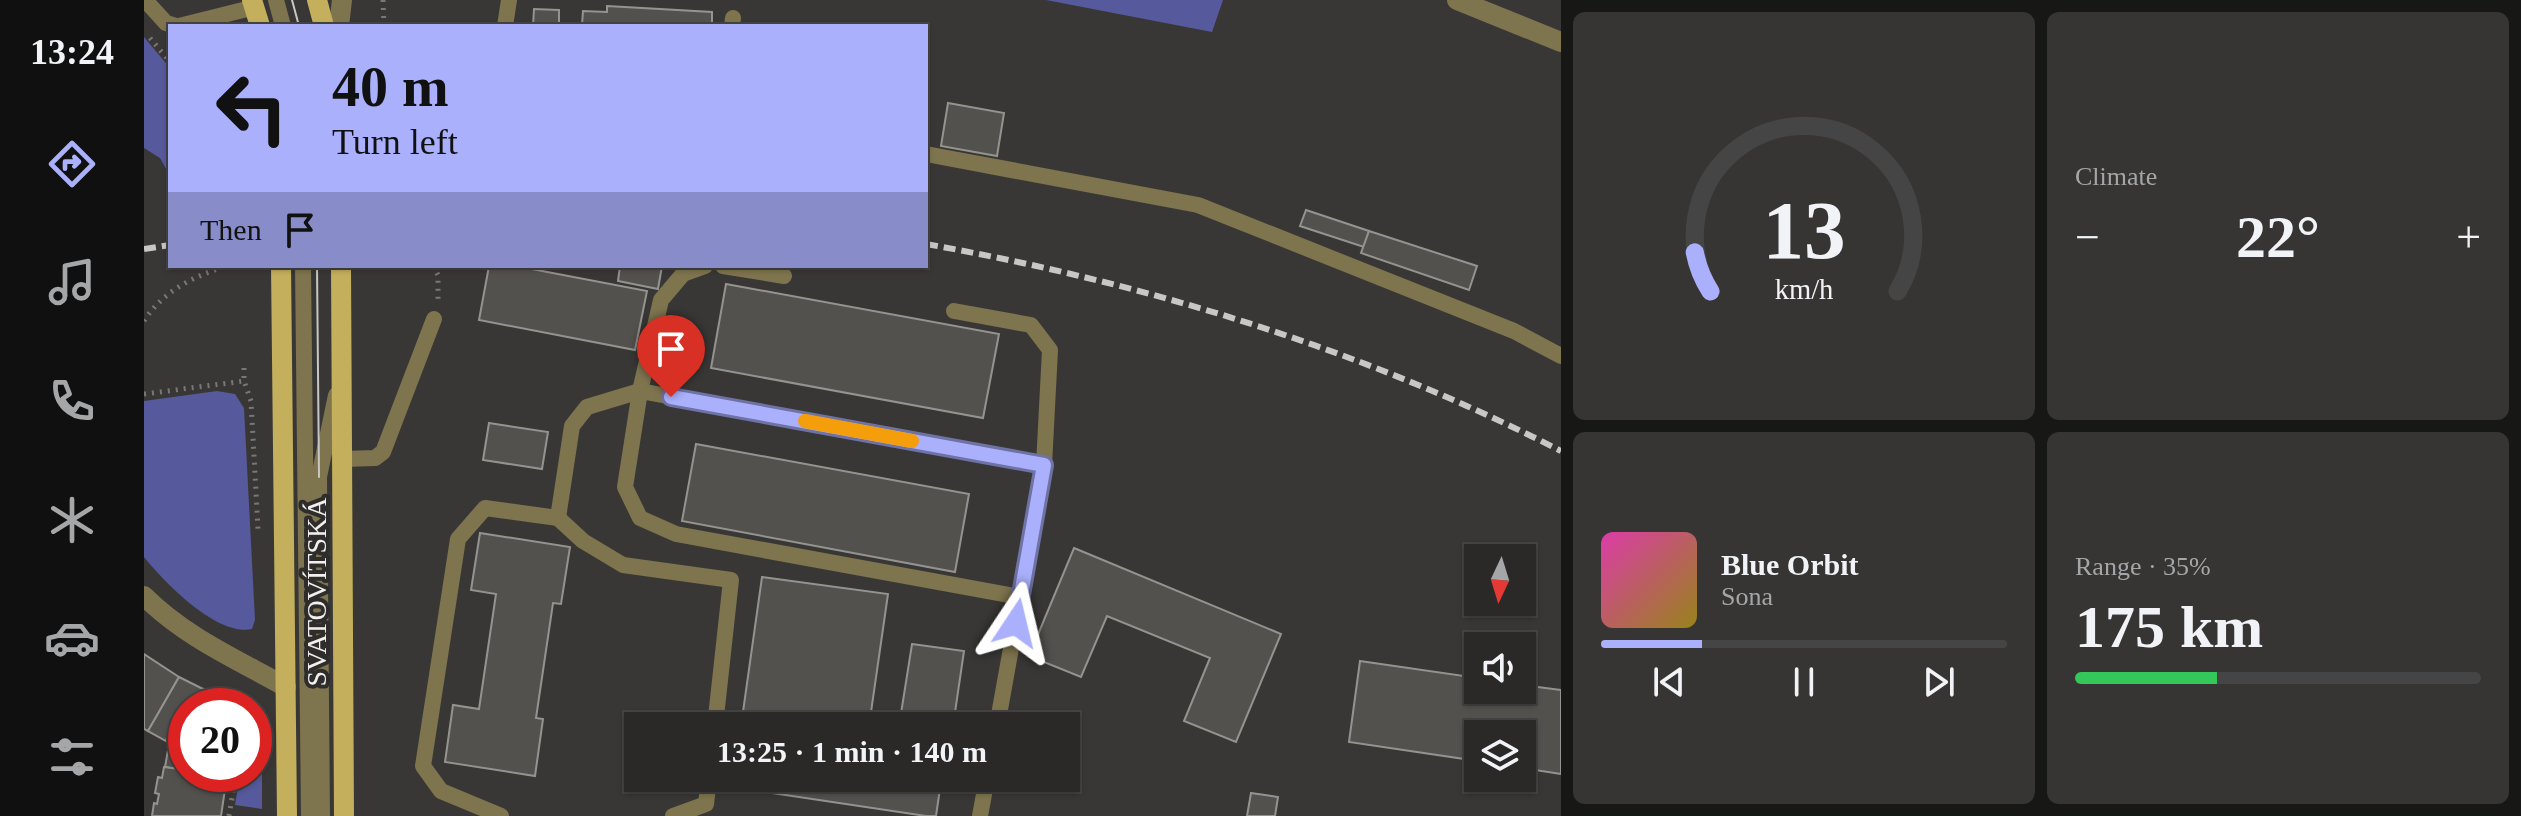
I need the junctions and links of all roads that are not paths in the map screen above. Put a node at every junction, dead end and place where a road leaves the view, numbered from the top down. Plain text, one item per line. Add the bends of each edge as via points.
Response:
1 (145, 0) edge
2 (276, 0) edge
3 (317, 0) edge
4 (342, 0) edge
5 (509, 0) edge
6 (1457, 0) edge
7 (256, 11) edge
8 (170, 24) edge
9 (188, 24) edge
10 (282, 24) edge
11 (323, 24) edge
12 (339, 24) edge
13 (505, 24) edge
14 (1561, 42) edge
15 (928, 154) edge
16 (281, 268) edge
17 (303, 268) edge
18 (341, 268) edge
19 (700, 268) edge
20 (735, 268) edge
21 (784, 276) dead end
22 (954, 311) dead end
23 (434, 319) road end
24 (1561, 356) edge
25 (342, 367) junction
26 (640, 391) junction
27 (344, 459) junction
28 (1044, 465) junction
29 (558, 518) junction
30 (144, 596) edge
31 (1020, 597) junction
32 (286, 687) junction
33 (717, 712) edge
34 (999, 712) edge
35 (707, 792) edge
36 (984, 792) edge
37 (287, 816) edge
38 (309, 816) edge
39 (322, 816) edge
40 (344, 816) edge
41 (501, 816) edge
42 (673, 816) edge
43 (980, 816) edge

1 - 8 lane
2 - 10 lane
3 - 11 main road
4 - 12 street
5 - 13 lane
6 - 14 street
7 - 9 lane
15 - 24 lane via 1198,205 1514,331
16 - 32 main road, SVATOVÍTSKÁ
17 - 38 lane
18 - 25 main road, SVATOVÍTSKÁ
19 - 26 lane via 683,274 661,300
20 - 21 lane
22 - 28 lane via 1031,325 1050,350
23 - 27 lane via 383,452 375,458
25 - 27 main road, SVATOVÍTSKÁ
25 - 39 lane via 319,477
26 - 28 lane
26 - 29 lane via 587,407 572,426
26 - 31 lane via 625,487 640,518 676,534
27 - 40 main road, SVATOVÍTSKÁ
28 - 31 lane
29 - 33 lane via 623,565 731,580
29 - 41 lane via 485,508 458,539 423,766 441,791
30 - 32 street via 200,641
31 - 34 lane
32 - 37 main road, SVATOVÍTSKÁ
35 - 42 lane via 706,804
36 - 43 lane

